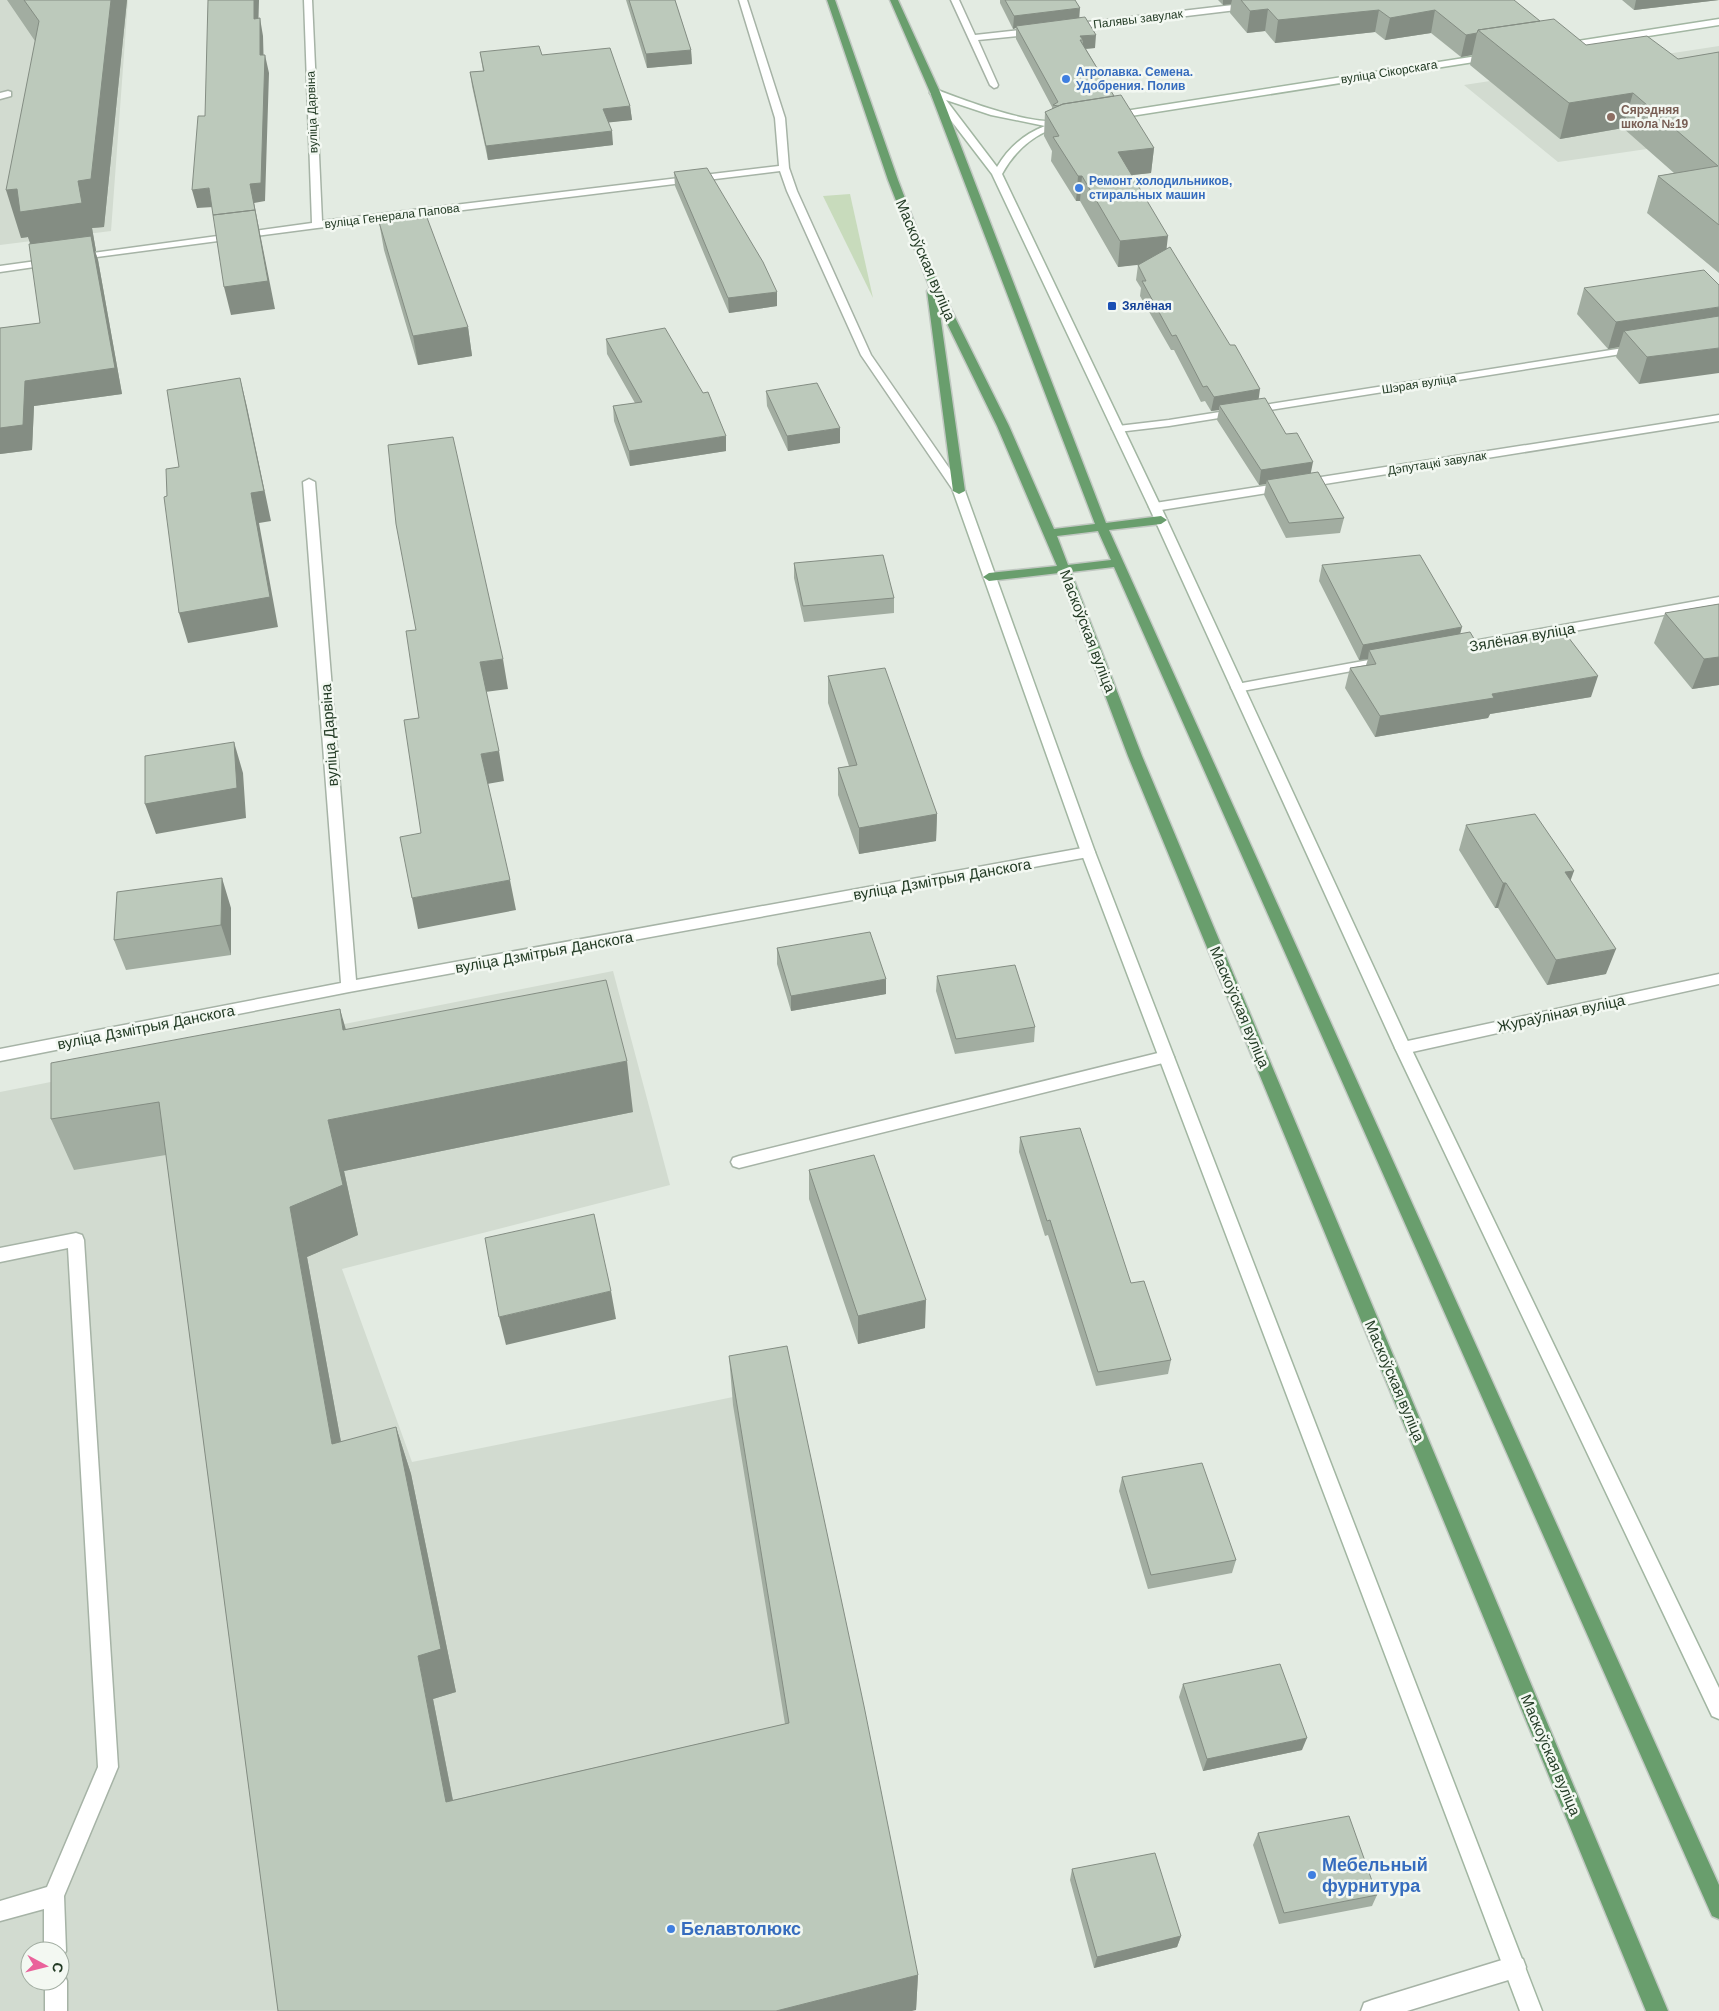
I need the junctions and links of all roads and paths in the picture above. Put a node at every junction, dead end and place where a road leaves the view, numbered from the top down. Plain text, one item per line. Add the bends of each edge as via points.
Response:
1 (308, 0) edge
2 (743, 0) edge
3 (831, 0) edge
4 (894, 0) edge
5 (955, 0) edge
6 (1256, 6) edge
7 (1719, 22) edge
8 (1060, 28) edge
9 (1050, 29) edge
10 (971, 38) junction
11 (1558, 47) edge
12 (1500, 55) edge
13 (994, 85) dead end
14 (934, 92) junction
15 (1107, 116) edge
16 (784, 168) junction
17 (997, 174) junction
18 (317, 225) junction
19 (0, 269) edge
20 (930, 277) junction
21 (1650, 347) edge
22 (1719, 418) edge
23 (1118, 429) junction
24 (309, 482) dead end
25 (959, 491) junction
26 (1155, 507) junction
27 (1160, 520) junction
28 (1102, 527) junction
29 (1049, 534) junction
30 (1118, 563) junction
31 (1064, 569) junction
32 (990, 577) junction
33 (1719, 601) edge
34 (1447, 650) edge
35 (1398, 659) edge
36 (1237, 688) junction
37 (1088, 852) junction
38 (1719, 979) edge
39 (349, 987) junction
40 (1404, 1048) junction
41 (0, 1055) edge
42 (1166, 1057) junction
43 (738, 1162) dead end
44 (0, 1255) edge
45 (1717, 1701) edge
46 (54, 1896) junction
47 (1719, 1909) edge
48 (0, 1911) edge
49 (55, 1941) edge
50 (1514, 1967) junction
51 (56, 1991) edge
52 (56, 2011) edge
53 (1372, 2011) edge
54 (1531, 2011) edge
55 (1657, 2011) edge

1 - 18 street, вуліца Дарвіна
2 - 16 street via 780,118
3 - 20 main road, Маскоўская вуліца
4 - 14 main road
5 - 10 street
6 - 8 street, Палявы завулак
7 - 11 street
9 - 10 street
10 - 13 street
12 - 15 street, вуліца Сікорскага
14 - 17 street
14 - 17 street via 987,112 1036,122 1064,123 1020,144
14 - 28 main road
16 - 18 street, вуліца Генерала Папова
16 - 25 street via 866,355
17 - 23 street
18 - 19 street, вуліца Генерала Папова
20 - 25 main road
20 - 29 main road, Маскоўская вуліца via 1002,426
21 - 23 street, Шэрая вуліца
22 - 26 street, Дэпутацкі завулак
23 - 26 street
24 - 39 street, вуліца Дарвіна
25 - 32 street
26 - 27 street
27 - 28 main road
27 - 36 street
28 - 29 main road
28 - 30 main road
29 - 31 main road, Маскоўская вуліца
30 - 31 main road
30 - 47 main road
31 - 32 main road
31 - 55 main road, Маскоўская вуліца via 1135,756
32 - 37 street
33 - 34 street, Зялёная вуліца
35 - 36 street
36 - 40 street
37 - 39 street, вуліца Дзмітрыя Данскога
37 - 42 street
38 - 40 street, Жураўліная вуліца
39 - 41 street, вуліца Дзмітрыя Данскога
40 - 45 street
42 - 43 street
42 - 50 street
44 - 46 street via 76,1240 108,1768
46 - 48 street
46 - 49 street
50 - 53 street
50 - 54 street
51 - 52 street

